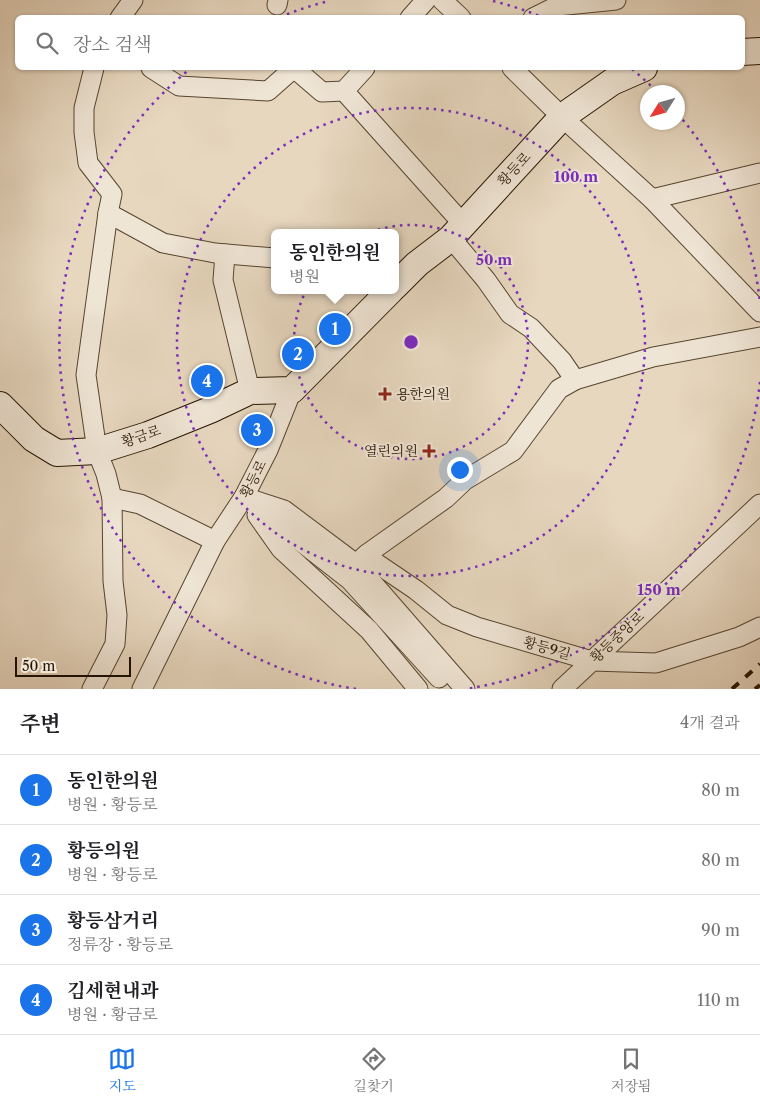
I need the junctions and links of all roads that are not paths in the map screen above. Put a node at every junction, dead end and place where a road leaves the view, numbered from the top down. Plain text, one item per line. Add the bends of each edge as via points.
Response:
1 (118, 0) edge
2 (133, 0) edge
3 (426, 0) edge
4 (442, 0) edge
5 (616, 0) edge
6 (113, 15) edge
7 (122, 15) edge
8 (413, 15) edge
9 (458, 15) edge
10 (539, 15) edge
11 (760, 51) edge
12 (745, 52) edge
13 (94, 70) edge
14 (155, 70) edge
15 (292, 70) edge
16 (296, 70) edge
17 (363, 70) edge
18 (514, 70) edge
19 (639, 70) edge
20 (344, 91) junction
21 (562, 117) junction
22 (760, 173) edge
23 (652, 199) junction
24 (108, 213) junction
25 (457, 231) junction
26 (225, 254) junction
27 (271, 258) edge
28 (406, 264) edge
29 (399, 278) edge
30 (387, 294) edge
31 (760, 312) edge
32 (760, 337) edge
33 (575, 380) junction
34 (292, 390) junction
35 (250, 391) junction
36 (0, 405) edge
37 (97, 451) junction
38 (244, 497) junction
39 (112, 498) junction
40 (760, 504) edge
41 (215, 541) junction
42 (362, 559) junction
43 (760, 627) edge
44 (592, 661) junction
45 (92, 689) edge
46 (142, 689) edge
47 (418, 689) edge
48 (449, 689) edge
49 (465, 689) edge
50 (562, 689) edge

1 - 6 street
2 - 7 street
3 - 8 street
4 - 9 street
5 - 10 street via 557,6
11 - 12 main road
13 - 24 street via 84,108 84,132 88,163 112,194
14 - 15 street via 179,86 268,90
16 - 20 street via 322,92
17 - 20 street
18 - 21 street
19 - 21 main road, 황등로 via 612,82
20 - 25 street
21 - 23 street
21 - 25 main road, 황등로
22 - 23 street
23 - 31 street
24 - 26 street via 163,242
24 - 37 street via 86,375
25 - 28 main road, 황등로
25 - 33 street via 510,314 530,328 562,361
26 - 27 street
26 - 35 street via 223,280
28 - 29 main road, 황등로
30 - 34 main road, 황등로
32 - 33 street via 653,357
33 - 42 street via 559,389 513,451 465,480 446,498
34 - 35 main road, 황금로
34 - 38 street, 황등로 via 268,450
35 - 37 main road, 황금로 via 148,435
36 - 37 main road, 황금로 via 34,439 57,452
37 - 39 street
38 - 41 street, 황등로
38 - 42 street, 황등9길 via 284,510
38 - 47 street via 281,549 369,630
38 - 48 street via 350,580
39 - 41 street via 140,504
39 - 45 street via 115,644
40 - 44 street, 황등중앙로
41 - 46 street, 황등로
42 - 44 street, 황등9길 via 376,563 447,615 477,628
42 - 49 street, 황등9길
43 - 44 street, 황등9길 via 740,637 656,663
44 - 50 street, 황등중앙로

